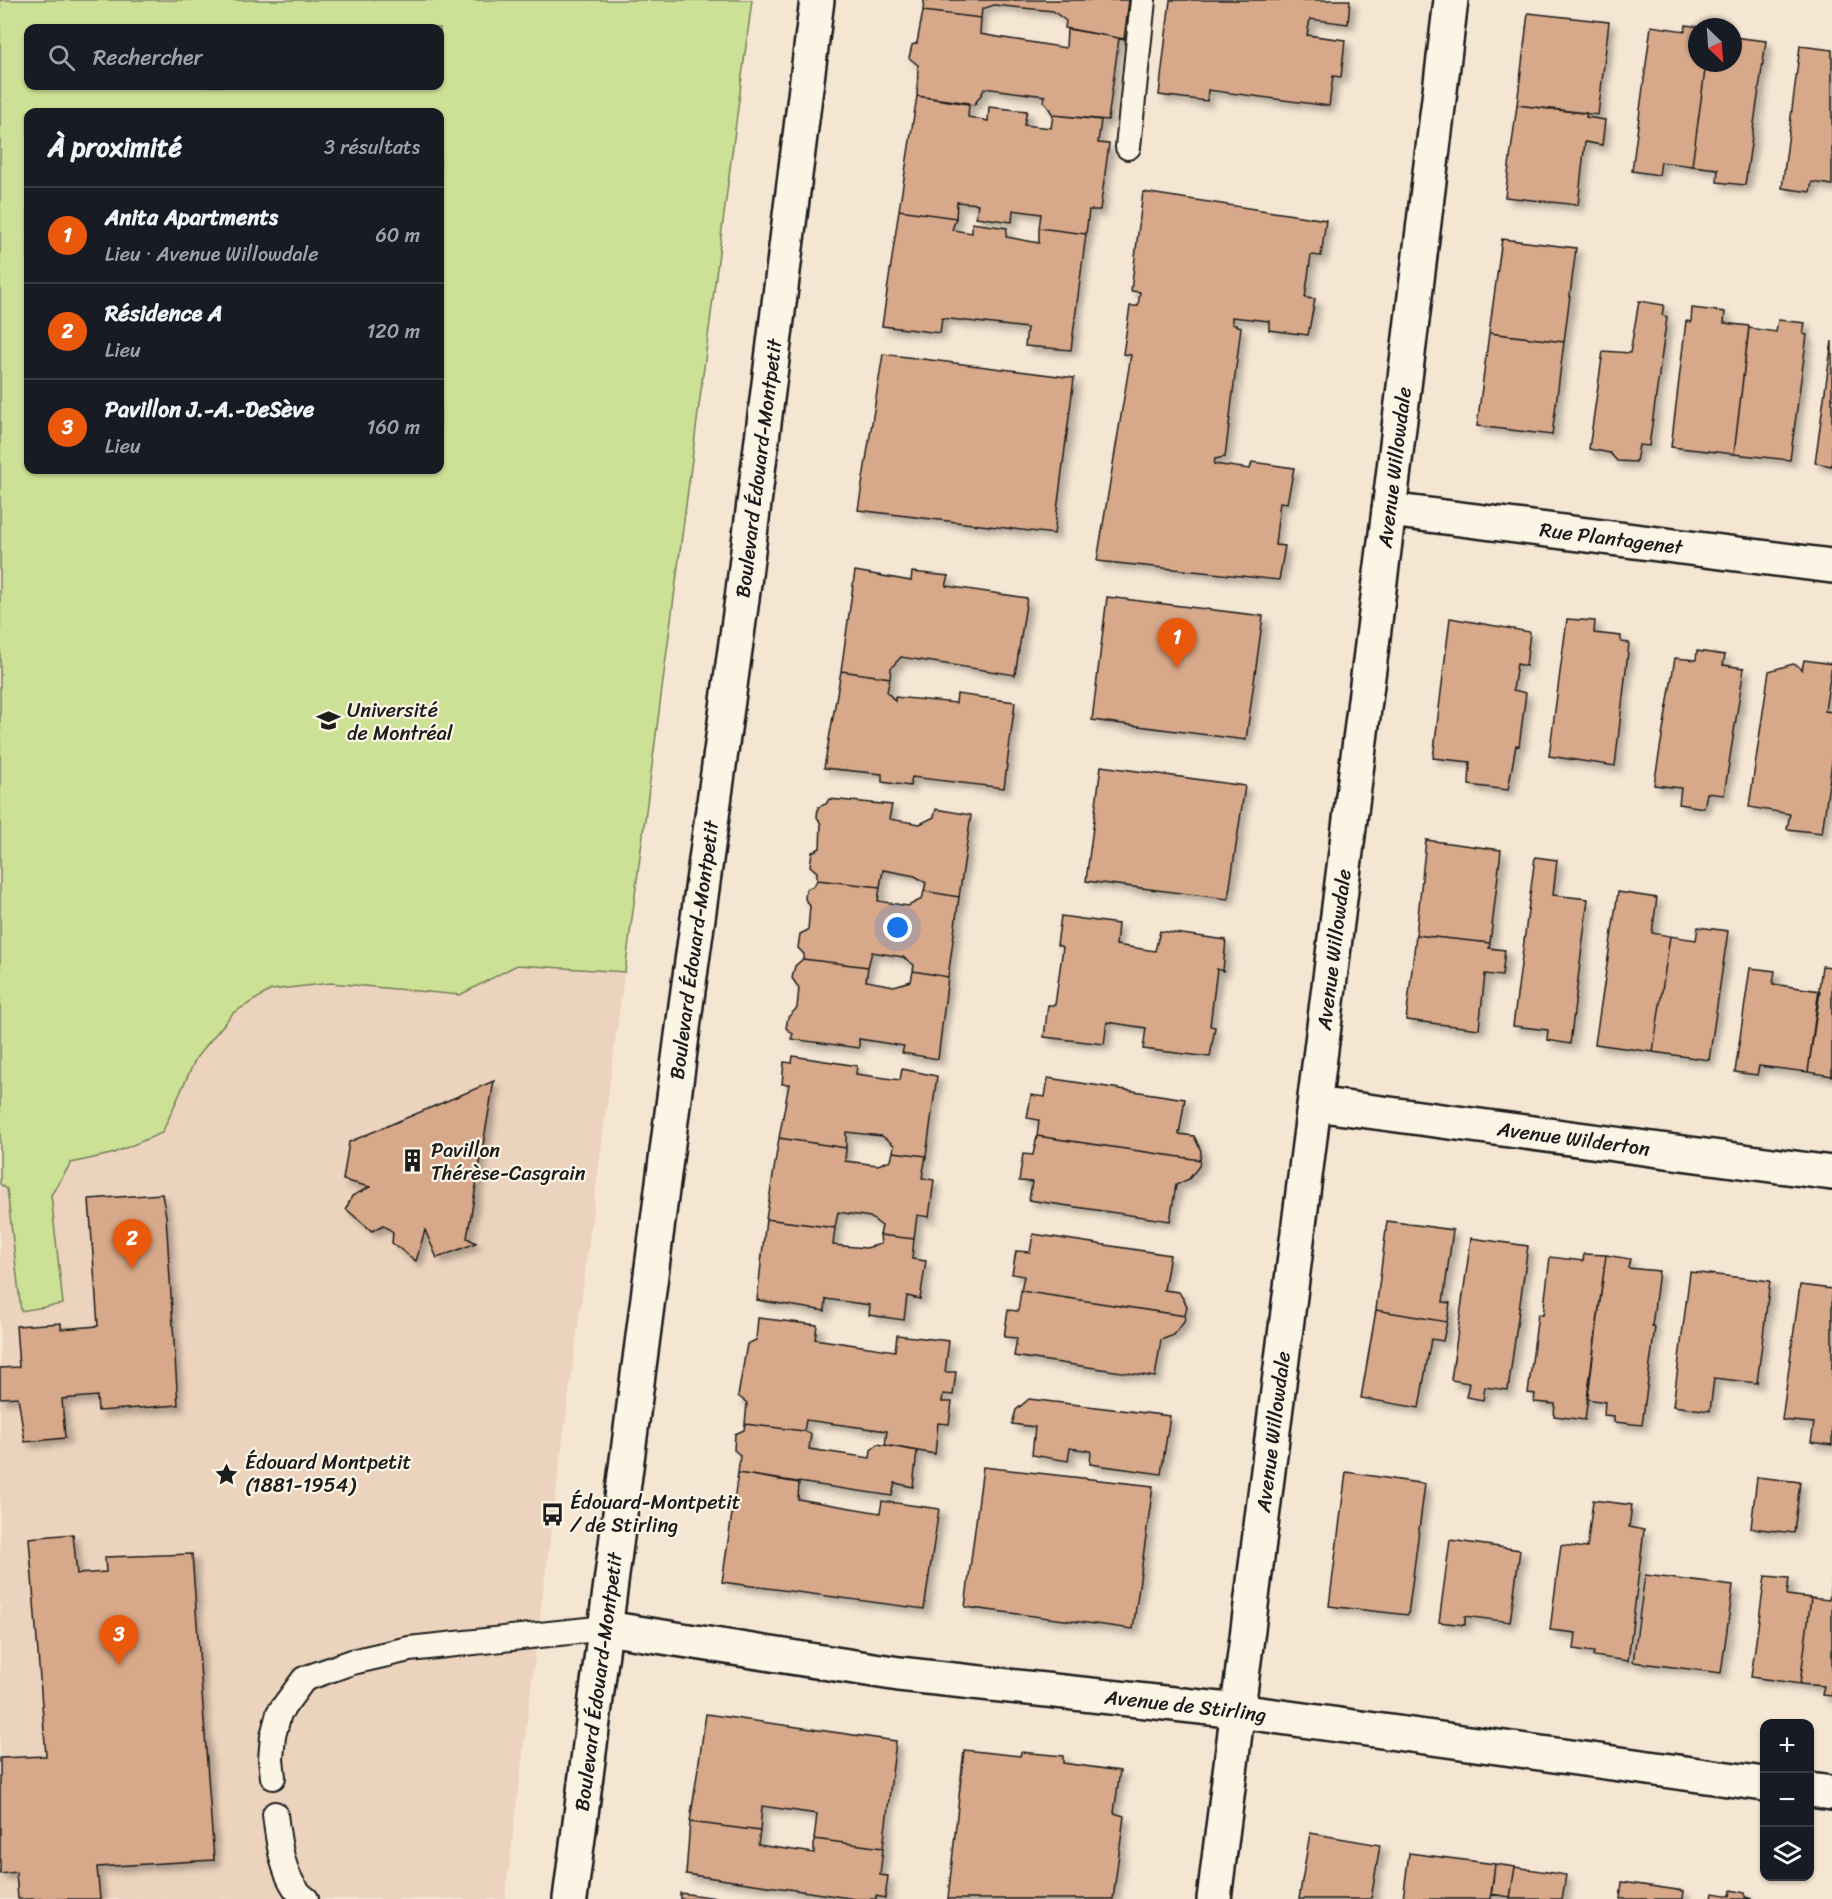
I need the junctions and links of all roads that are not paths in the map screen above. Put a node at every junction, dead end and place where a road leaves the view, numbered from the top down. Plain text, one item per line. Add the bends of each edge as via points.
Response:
1 (818, 0) edge
2 (1143, 0) edge
3 (1451, 0) edge
4 (1128, 147) dead end
5 (1389, 510) junction
6 (1832, 566) edge
7 (1315, 1104) junction
8 (1832, 1173) edge
9 (606, 1628) junction
10 (1238, 1711) junction
11 (273, 1777) dead end
12 (1760, 1783) edge
13 (1814, 1791) edge
14 (1832, 1793) edge
15 (275, 1814) dead end
16 (306, 1899) edge
17 (570, 1899) edge
18 (1214, 1899) edge

1 - 9 street, Boulevard Édouard-Montpetit
2 - 4 lane
3 - 5 street, Avenue Willowdale
5 - 6 street, Rue Plantagenet
5 - 7 street, Avenue Willowdale
7 - 8 street, Avenue Wilderton
7 - 10 street, Avenue Willowdale
9 - 10 street, Avenue de Stirling via 899,1674
9 - 11 lane via 409,1649 352,1662 304,1679 279,1713 273,1736
9 - 17 street, Boulevard Édouard-Montpetit
10 - 12 street, Avenue de Stirling
10 - 18 street, Avenue Willowdale
13 - 14 street
15 - 16 lane via 285,1869

